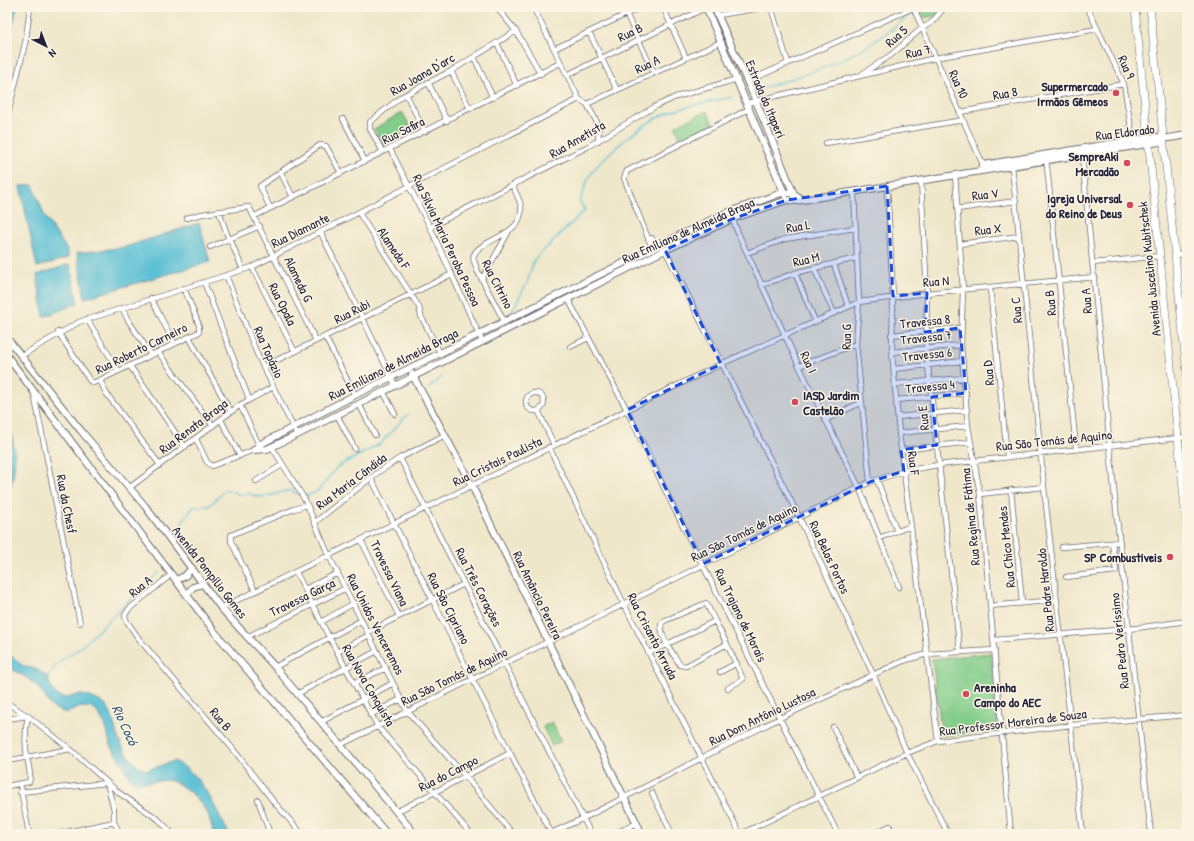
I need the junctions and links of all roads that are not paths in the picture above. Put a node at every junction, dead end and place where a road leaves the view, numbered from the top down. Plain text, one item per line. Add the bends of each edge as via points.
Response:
1 (30, 7) edge
2 (533, 7) edge
3 (623, 7) edge
4 (640, 7) edge
5 (663, 7) edge
6 (714, 7) edge
7 (767, 7) edge
8 (771, 7) edge
9 (913, 7) edge
10 (945, 7) edge
11 (1087, 7) edge
12 (1135, 7) edge
13 (1150, 7) edge
14 (497, 8) edge
15 (705, 8) edge
16 (626, 14) junction
17 (719, 16) junction
18 (671, 24) junction
19 (922, 28) junction
20 (1097, 29) junction
21 (516, 31) junction
22 (589, 32) junction
23 (639, 40) junction
24 (721, 42) junction
25 (497, 43) junction
26 (554, 49) junction
27 (474, 57) junction
28 (601, 58) junction
29 (686, 58) junction
30 (935, 58) junction
31 (788, 63) junction
32 (560, 64) junction
33 (451, 71) junction
34 (654, 73) junction
35 (540, 74) junction
36 (567, 75) junction
37 (857, 77) junction
38 (736, 78) junction
39 (748, 81) junction
40 (428, 82) junction
41 (1124, 84) junction
42 (517, 86) junction
43 (617, 90) junction
44 (406, 94) junction
45 (493, 98) junction
46 (756, 101) junction
47 (583, 102) junction
48 (748, 106) junction
49 (470, 109) junction
50 (960, 112) junction
51 (7, 119) edge
52 (343, 119) dead end
53 (963, 120) junction
54 (447, 121) junction
55 (425, 132) junction
56 (1187, 135) edge
57 (1163, 139) junction
58 (1133, 140) junction
59 (598, 141) junction
60 (1149, 141) junction
61 (826, 143) dead end
62 (390, 149) junction
63 (383, 152) junction
64 (1082, 155) junction
65 (1046, 158) junction
66 (365, 161) junction
67 (1012, 166) junction
68 (983, 169) junction
69 (281, 173) junction
70 (341, 173) junction
71 (955, 174) junction
72 (922, 180) junction
73 (410, 185) junction
74 (513, 186) junction
75 (887, 186) junction
76 (854, 191) junction
77 (784, 192) junction
78 (293, 197) junction
79 (797, 198) junction
80 (787, 200) junction
81 (1016, 201) junction
82 (270, 208) junction
83 (958, 209) junction
84 (219, 211) junction
85 (730, 211) junction
86 (359, 213) junction
87 (254, 216) junction
88 (188, 218) dead end
89 (732, 219) junction
90 (260, 226) junction
91 (430, 227) junction
92 (854, 228) junction
93 (321, 233) junction
94 (508, 233) junction
95 (1019, 236) junction
96 (652, 238) dead end
97 (229, 240) junction
98 (960, 244) junction
99 (210, 247) dead end
100 (654, 247) junction
101 (665, 250) junction
102 (747, 252) junction
103 (1187, 254) edge
104 (274, 255) junction
105 (1175, 255) junction
106 (1160, 256) junction
107 (856, 258) junction
108 (1093, 263) junction
109 (834, 264) junction
110 (252, 267) junction
111 (814, 268) junction
112 (243, 270) junction
113 (795, 273) junction
114 (452, 274) junction
115 (226, 275) junction
116 (1095, 277) junction
117 (482, 279) junction
118 (1059, 281) junction
119 (204, 282) junction
120 (1025, 284) junction
121 (762, 285) junction
122 (184, 288) junction
123 (990, 288) junction
124 (963, 290) junction
125 (927, 293) junction
126 (411, 294) junction
127 (893, 296) junction
128 (151, 298) junction
129 (568, 299) junction
130 (859, 302) junction
131 (848, 306) junction
132 (122, 308) junction
133 (834, 312) junction
134 (362, 317) junction
135 (87, 319) junction
136 (504, 321) junction
137 (815, 321) junction
138 (960, 328) junction
139 (58, 332) junction
140 (925, 332) junction
141 (478, 334) junction
142 (784, 334) junction
143 (892, 335) junction
144 (188, 337) junction
145 (325, 337) junction
146 (7, 338) edge
147 (588, 338) junction
148 (316, 341) junction
149 (482, 341) junction
150 (174, 343) junction
151 (856, 344) junction
152 (961, 345) junction
153 (570, 347) dead end
154 (926, 348) junction
155 (158, 352) junction
156 (295, 352) junction
157 (892, 352) junction
158 (440, 353) junction
159 (151, 355) junction
160 (7, 356) edge
161 (21, 356) junction
162 (963, 362) junction
163 (721, 364) junction
164 (928, 365) junction
165 (130, 366) junction
166 (799, 366) junction
167 (263, 367) junction
168 (894, 368) junction
169 (410, 369) junction
170 (118, 370) junction
171 (1187, 374) edge
172 (413, 376) junction
173 (392, 377) junction
174 (964, 378) junction
175 (100, 380) junction
176 (930, 381) junction
177 (896, 384) junction
178 (395, 385) junction
179 (273, 387) junction
180 (34, 390) junction
181 (383, 391) junction
182 (966, 393) junction
183 (355, 395) junction
184 (932, 397) junction
185 (249, 399) junction
186 (897, 400) junction
187 (862, 402) junction
188 (359, 404) junction
189 (240, 405) junction
190 (538, 410) dead end
191 (627, 410) junction
192 (967, 410) junction
193 (231, 412) junction
194 (933, 413) junction
195 (395, 414) dead end
196 (337, 415) junction
197 (898, 417) junction
198 (221, 420) junction
199 (825, 420) junction
200 (213, 426) junction
201 (968, 426) junction
202 (294, 427) junction
203 (935, 429) junction
204 (899, 433) junction
205 (297, 435) junction
206 (375, 435) dead end
207 (445, 435) junction
208 (1179, 438) junction
209 (1187, 438) edge
210 (196, 439) junction
211 (971, 442) junction
212 (937, 445) junction
213 (552, 446) junction
214 (1111, 446) junction
215 (185, 447) junction
216 (272, 447) junction
217 (261, 448) junction
218 (1076, 448) junction
219 (354, 449) dead end
220 (254, 450) joint
221 (901, 450) junction
222 (1042, 453) junction
223 (240, 456) junction
224 (1007, 456) junction
225 (400, 458) junction
226 (975, 460) junction
227 (160, 465) junction
228 (282, 465) junction
229 (938, 465) junction
230 (904, 471) junction
231 (371, 478) junction
232 (877, 480) junction
233 (256, 481) dead end
234 (870, 482) junction
235 (472, 486) junction
236 (859, 487) junction
237 (1044, 487) junction
238 (129, 488) junction
239 (1011, 490) junction
240 (980, 494) junction
241 (307, 505) junction
242 (426, 508) junction
243 (799, 517) junction
244 (314, 523) junction
245 (394, 524) junction
246 (911, 526) junction
247 (1187, 528) edge
248 (897, 531) junction
249 (879, 538) junction
250 (361, 540) junction
251 (1120, 542) junction
252 (1112, 543) junction
253 (1062, 547) dead end
254 (329, 556) junction
255 (703, 564) junction
256 (192, 568) junction
257 (296, 572) junction
258 (338, 573) junction
259 (172, 574) junction
260 (1066, 577) dead end
261 (176, 580) junction
262 (203, 584) junction
263 (464, 584) junction
264 (899, 587) dead end
265 (346, 588) junction
266 (305, 589) junction
267 (255, 591) junction
268 (187, 594) junction
269 (1057, 600) junction
270 (431, 601) junction
271 (1022, 602) junction
272 (354, 603) junction
273 (624, 604) junction
274 (313, 605) junction
275 (990, 606) junction
276 (221, 608) junction
277 (399, 616) junction
278 (125, 618) joint
279 (362, 620) junction
280 (716, 621) junction
281 (1187, 621) edge
282 (321, 622) junction
283 (80, 623) dead end
284 (1129, 629) junction
285 (368, 634) junction
286 (1060, 635) junction
287 (247, 637) junction
288 (329, 637) junction
289 (994, 640) junction
290 (548, 641) junction
291 (668, 644) junction
292 (727, 644) junction
293 (995, 650) junction
294 (378, 651) junction
295 (337, 652) junction
296 (960, 652) junction
297 (649, 653) junction
298 (927, 654) junction
299 (505, 663) junction
300 (737, 663) junction
301 (274, 666) junction
302 (346, 668) junction
303 (386, 668) junction
304 (720, 672) dead end
305 (873, 674) junction
306 (473, 679) junction
307 (354, 683) junction
308 (393, 683) junction
309 (728, 688) dead end
310 (297, 694) junction
311 (362, 698) junction
312 (401, 699) junction
313 (7, 703) edge
314 (407, 711) junction
315 (370, 715) junction
316 (1187, 715) edge
317 (28, 716) junction
318 (780, 718) junction
319 (7, 719) edge
320 (1139, 720) junction
321 (321, 722) junction
322 (1072, 725) junction
323 (378, 727) junction
324 (832, 727) dead end
325 (1001, 733) junction
326 (938, 741) junction
327 (340, 745) junction
328 (70, 749) junction
329 (510, 753) junction
330 (907, 753) junction
331 (27, 756) junction
332 (702, 758) junction
333 (7, 762) edge
334 (466, 777) junction
335 (857, 778) junction
336 (29, 782) junction
337 (107, 783) junction
338 (20, 784) junction
339 (7, 786) edge
340 (27, 791) junction
341 (20, 792) junction
342 (433, 792) junction
343 (652, 793) dead end
344 (819, 797) junction
345 (625, 798) junction
346 (258, 800) dead end
347 (396, 812) junction
348 (584, 818) junction
349 (114, 822) junction
350 (637, 823) junction
351 (890, 826) dead end
352 (77, 832) edge
353 (29, 834) edge
354 (58, 834) edge
355 (120, 834) edge
356 (173, 834) edge
357 (270, 834) edge
358 (302, 834) edge
359 (387, 834) edge
360 (415, 834) edge
361 (471, 834) edge
362 (513, 834) edge
363 (551, 834) edge
364 (591, 834) edge
365 (614, 834) edge
366 (642, 834) edge
367 (672, 834) edge
368 (741, 834) edge
369 (838, 834) edge
370 (873, 834) edge
371 (948, 834) edge
372 (1011, 834) edge
373 (1083, 834) edge
374 (1152, 834) edge

1 - 51 street via 26,39
2 - 26 street
3 - 16 street
4 - 16 street
5 - 18 street
6 - 17 street, Estrada do Itaperi
7 - 17 street
8 - 31 street
9 - 19 street, Rua 10
9 - 31 street
10 - 19 street, Rua 5 via 931,23
11 - 20 street, Rua 9
12 - 60 main road, Avenida Juscelino Kubitschek
13 - 57 main road, Avenida Juscelino Kubitschek
14 - 21 street
15 - 18 street, Rua B
15 - 24 street, Estrada do Itaperi
16 - 22 street
16 - 23 street
17 - 39 street, Estrada do Itaperi
18 - 23 street, Rua B
18 - 29 street
19 - 30 street, Rua 10
19 - 37 street, Rua 5 via 885,60
20 - 30 street, Rua 7
20 - 41 street, Rua 9
21 - 25 street, Rua Joana D'arc
21 - 35 street
22 - 26 street
22 - 28 street
23 - 28 street, Rua B
23 - 34 street
24 - 29 street, Rua A
24 - 38 street, Estrada do Itaperi
25 - 27 street, Rua Joana D'arc
25 - 42 street
26 - 32 street
27 - 33 street, Rua Joana D'arc
27 - 45 street
28 - 36 street, Rua B
28 - 43 street
29 - 34 street, Rua A
30 - 37 street, Rua 7
30 - 50 street, Rua 10
31 - 39 street
32 - 35 street, Rua Safira
32 - 36 street
33 - 40 street, Rua Joana D'arc
33 - 49 street
34 - 43 street, Rua A
35 - 42 street, Rua Safira
36 - 47 street
37 - 46 street, Rua 7
38 - 48 street, Estrada do Itaperi
38 - 59 street, Rua Ametista via 656,106
39 - 46 street, Estrada do Itaperi
40 - 44 street, Rua Joana D'arc
40 - 54 street
41 - 50 street, Rua 8
41 - 58 street, Rua 9
42 - 45 street, Rua Safira
43 - 47 street, Rua A
44 - 55 street
44 - 63 street, Rua Joana D'arc via 370,122 370,129
45 - 49 street, Rua Safira
46 - 48 street, Rua 7
46 - 79 street, Estrada do Itaperi
47 - 59 street via 599,126
47 - 73 street, Rua Diamante
48 - 77 street, Estrada do Itaperi
48 - 100 street, Rua 7 via 624,174
49 - 54 street, Rua Safira
50 - 53 street, Rua 10
52 - 66 street
53 - 61 street
53 - 68 street, Rua 10
54 - 55 street, Rua Safira
55 - 62 street, Rua Safira
56 - 57 street, Rua Eldorado
57 - 60 street, Rua Eldorado via 1158,137
57 - 105 main road, Avenida Juscelino Kubitschek
58 - 60 street, Rua Eldorado
58 - 65 street, Rua Eldorado
59 - 74 street, Rua Ametista
60 - 64 street, Rua Eldorado
60 - 106 main road, Avenida Juscelino Kubitschek
62 - 63 street, Rua Safira
62 - 73 street, Rua Silvia Maria Peroba Pessoa
63 - 66 street, Rua Safira
64 - 65 street, Rua Eldorado
64 - 108 street, Rua A
65 - 67 street, Rua Eldorado
65 - 68 street, Rua Eldorado
65 - 118 street, Rua B
66 - 70 street, Rua Safira
67 - 68 street, Rua Eldorado
67 - 81 street, Rua C
68 - 71 street, Rua Eldorado
69 - 70 street via 320,145 326,146
69 - 78 street
69 - 82 street via 260,186
70 - 78 street, Rua Safira
71 - 72 street, Rua Eldorado
71 - 83 street, Rua Regina de Fátima
72 - 75 street, Rua Eldorado
72 - 125 street, Rua E
73 - 86 street, Rua Diamante
73 - 91 street, Rua Silvia Maria Peroba Pessoa
74 - 91 street, Rua Ametista
74 - 94 street, Rua Citrino via 521,209 519,217
75 - 76 street, Rua Eldorado
75 - 127 street, Rua F
76 - 79 street, Rua Eldorado
76 - 92 street, Rua G
77 - 79 street
77 - 80 street, Estrada do Itaperi
77 - 85 street, Rua Emíliano de Almeida Braga
78 - 82 street, Rua Safira
79 - 80 street, Rua Emíliano de Almeida Braga
80 - 89 street, Rua Emíliano de Almeida Braga
81 - 83 street, Rua V
81 - 95 street, Rua C
82 - 87 street, Rua Safira
83 - 98 street, Rua Regina de Fátima
84 - 87 street, Alameda G via 249,207
84 - 88 street
84 - 97 street
85 - 89 street, Rua I
85 - 100 street, Rua Emíliano de Almeida Braga
86 - 93 street, Rua Diamante
86 - 126 street, Alameda F
87 - 90 street, Alameda G
89 - 101 street, Rua Emíliano de Almeida Braga
89 - 102 street, Rua I
90 - 97 street
90 - 104 street, Alameda G
91 - 114 street, Rua Silvia Maria Peroba Pessoa
92 - 102 street, Rua L via 785,239
92 - 107 street, Rua G
93 - 104 street, Rua Diamante
93 - 134 street
94 - 117 street
94 - 117 street, Rua Citrino via 475,252 474,261
95 - 98 street, Rua X
95 - 120 street, Rua C
96 - 100 street
97 - 99 street
97 - 112 street
98 - 124 street, Rua Regina de Fátima
100 - 136 street, Rua Emíliano de Almeida Braga
101 - 129 street, Rua Emíliano de Almeida Braga
101 - 163 street, Rua Belos Portos
102 - 121 street, Rua I
103 - 105 street
104 - 110 street, Rua Diamante
104 - 148 street, Alameda G
105 - 171 main road, Avenida Juscelino Kubitschek
106 - 108 street
106 - 208 main road, Avenida Juscelino Kubitschek
107 - 109 street, Rua M
107 - 130 street, Rua G
108 - 116 street, Rua A
109 - 111 street, Rua M
109 - 131 street
110 - 112 street, Rua Diamante
110 - 156 street, Rua Opala
111 - 113 street, Rua M
111 - 133 street
112 - 115 street, Rua Diamante
113 - 121 street, Rua M
113 - 137 street
114 - 126 street, Rua Rubi
114 - 141 street, Rua Silvia Maria Peroba Pessoa
115 - 119 street, Rua Diamante
115 - 167 street, Rua Topázio
116 - 118 street, Rua N
116 - 214 street, Rua A
117 - 136 street, Rua Citrino
118 - 120 street, Rua N
118 - 218 street, Rua B
119 - 122 street, Rua Diamante
119 - 185 street
120 - 123 street, Rua N
120 - 222 street, Rua C
121 - 142 street, Rua I
122 - 128 street, Rua Diamante
122 - 144 street, Rua Roberto Carneiro via 199,327 199,332
123 - 124 street, Rua N
123 - 224 street, Rua D
124 - 125 street, Rua N
124 - 138 street, Rua Regina de Fátima
125 - 127 street, Rua N
125 - 140 street, Rua E
126 - 134 street, Rua Rubi
126 - 158 street, Alameda F
127 - 130 street, Rua N
127 - 143 street, Rua F
128 - 132 street, Rua Diamante
128 - 150 street
129 - 147 street, Rua Trajano de Morais
129 - 149 street, Rua Emíliano de Almeida Braga
130 - 131 street, Rua N
130 - 151 street, Rua G
131 - 133 street, Rua N
132 - 135 street, Rua Diamante
132 - 159 street
133 - 137 street, Rua N
134 - 145 street, Rua Rubi
134 - 173 street
135 - 139 street, Rua Diamante
135 - 170 street
136 - 141 street, Rua Emíliano de Almeida Braga
137 - 142 street, Rua N
138 - 140 street, Travessa 8
138 - 152 street, Rua Regina de Fátima
139 - 161 street, Rua Diamante
139 - 175 street, Rua Roberto Carneiro via 93,383
140 - 143 street, Travessa 8
140 - 154 street, Rua E
141 - 149 street, Rua Silvia Maria Peroba Pessoa
141 - 158 street, Rua Emíliano de Almeida Braga
142 - 163 street, Rua Cristais Paulista
142 - 166 street, Rua I
143 - 157 street, Rua F
144 - 150 street, Rua Roberto Carneiro
144 - 193 street
145 - 148 street, Rua Rubi
145 - 183 street
146 - 161 street, Avenida Pompílio Gomes
147 - 153 street
147 - 191 street, Rua Trajano de Morais
148 - 156 street, Rua Rubi
149 - 172 street, Rua Emíliano de Almeida Braga
150 - 155 street, Rua Roberto Carneiro
151 - 166 street
151 - 187 street, Rua G
152 - 154 street, Travessa 7
152 - 162 street, Rua Regina de Fátima
154 - 157 street, Travessa 7
154 - 164 street, Rua E
155 - 159 street, Rua Roberto Carneiro
155 - 200 street
156 - 167 street, Rua Rubi
157 - 168 street, Rua F
158 - 169 street, Rua Emíliano de Almeida Braga
159 - 165 street, Rua Roberto Carneiro
160 - 180 street
161 - 238 street, Avenida Pompílio Gomes
162 - 164 street, Travessa 6
162 - 174 street, Rua Regina de Fátima
163 - 191 street, Rua Cristais Paulista
163 - 243 street, Rua Belos Portos
164 - 168 street, Travessa 6
164 - 176 street, Rua E
165 - 170 street, Rua Roberto Carneiro
165 - 215 street
166 - 199 street, Rua I
167 - 179 street, Rua Topázio
168 - 177 street, Rua F
169 - 172 street, Rua Amâncio Pereira
169 - 173 street, Rua Emíliano de Almeida Braga
170 - 175 street, Rua Roberto Carneiro
172 - 178 street, Rua Emíliano de Almeida Braga
172 - 207 street, Rua Amâncio Pereira
173 - 178 street
173 - 183 street, Rua Emíliano de Almeida Braga
174 - 176 street
174 - 182 street, Rua Regina de Fátima
175 - 227 street via 106,393
176 - 177 street
176 - 184 street, Rua E
177 - 186 street, Rua F
178 - 181 street, Rua Emíliano de Almeida Braga
179 - 185 street, Rua Renata Braga
179 - 202 street, Rua Topázio
180 - 259 street
180 - 283 street, Rua da Chesf
181 - 188 street, Rua Emíliano de Almeida Braga
181 - 195 street
182 - 184 street, Travessa 4
182 - 192 street, Rua Regina de Fátima
183 - 202 street, Rua Emíliano de Almeida Braga
184 - 186 street, Travessa 4
184 - 194 street, Rua E
185 - 189 street, Rua Renata Braga
186 - 197 street, Rua F
187 - 199 street
187 - 234 street, Rua G
188 - 196 street, Rua Emíliano de Almeida Braga
188 - 206 street
189 - 193 street, Rua Renata Braga
189 - 217 street
190 - 213 street, Rua Crisanto Arruda
191 - 213 street, Rua Cristais Paulista
191 - 255 street, Rua Trajano de Morais
192 - 194 street
192 - 201 street, Rua Regina de Fátima
193 - 198 street, Rua Renata Braga
194 - 197 street
194 - 203 street, Rua E
196 - 205 street, Rua Emíliano de Almeida Braga
196 - 219 street
197 - 204 street, Rua F
198 - 200 street, Rua Renata Braga
198 - 223 street
199 - 236 street, Rua I
200 - 210 street, Rua Renata Braga
201 - 203 street
201 - 211 street, Rua Regina de Fátima
202 - 205 street, Rua Topázio
202 - 217 street, Rua Emíliano de Almeida Braga
203 - 204 street
203 - 212 street, Rua E
204 - 221 street, Rua F
205 - 216 street, Rua Emíliano de Almeida Braga
207 - 225 street, Rua Maria Cândida
207 - 235 street, Rua Amâncio Pereira
208 - 209 street, Rua São Tomás de Aquino
208 - 214 street, Rua São Tomás de Aquino
208 - 247 main road, Avenida Juscelino Kubitschek
210 - 215 street, Rua Renata Braga
210 - 223 street, Rua Emíliano de Almeida Braga via 209,464 214,466
211 - 212 street
211 - 226 street, Rua Regina de Fátima
212 - 221 street
212 - 229 street, Rua E
213 - 235 street, Rua Cristais Paulista
213 - 273 street, Rua Crisanto Arruda
214 - 218 street, Rua São Tomás de Aquino
214 - 251 street, Rua Pedro Veríssimo
215 - 227 street, Rua Renata Braga
216 - 217 street, Rua Emíliano de Almeida Braga
216 - 228 street, Rua Unidos Venceremos
217 - 220 street, Rua Emíliano de Almeida Braga
218 - 222 street, Rua São Tomás de Aquino
220 - 223 street, Rua Emíliano de Almeida Braga
221 - 230 street, Rua F
222 - 224 street, Rua São Tomás de Aquino
222 - 237 street, Rua Padre Haroldo
224 - 226 street, Rua São Tomás de Aquino
225 - 231 street, Rua Maria Cândida
225 - 242 street, Rua Três Corações
226 - 229 street, Rua São Tomás de Aquino
226 - 240 street, Rua Regina de Fátima
227 - 238 street, Rua Renata Braga
228 - 233 street
228 - 241 street, Rua Unidos Venceremos
229 - 230 street, Rua São Tomás de Aquino
229 - 296 street, Rua E
230 - 232 street, Rua São Tomás de Aquino
230 - 246 street, Rua F
231 - 244 street, Rua Maria Cândida
231 - 245 street, Rua São Cipriano
232 - 234 street, Rua São Tomás de Aquino
232 - 248 street
234 - 236 street, Rua São Tomás de Aquino
235 - 242 street, Rua Cristais Paulista
235 - 290 street, Rua Amâncio Pereira
236 - 243 street, Rua São Tomás de Aquino
236 - 249 street, Rua I
237 - 239 street
237 - 269 street, Rua Padre Haroldo
238 - 256 street, Avenida Pompílio Gomes
239 - 240 street
239 - 271 street, Rua Chico Mendes
240 - 275 street, Rua Regina de Fátima
241 - 244 street, Rua Unidos Venceremos
241 - 267 street via 231,535 231,541
242 - 245 street, Rua Cristais Paulista
242 - 263 street, Rua Três Corações
243 - 255 street, Rua São Tomás de Aquino
243 - 305 street, Rua Belos Portos
244 - 254 street, Rua Unidos Venceremos
245 - 250 street, Rua Cristais Paulista
245 - 270 street, Rua São Cipriano
246 - 248 street
246 - 298 street, Rua F
248 - 249 street
249 - 264 street, Rua I
250 - 254 street, Rua Cristais Paulista
250 - 277 street, Travessa Viana
251 - 252 street
251 - 284 street, Rua Pedro Veríssimo
252 - 253 street
252 - 260 street via 1116,571
254 - 257 street, Rua Cristais Paulista
254 - 258 street, Rua Unidos Venceremos
255 - 273 street, Rua São Tomás de Aquino
255 - 318 street, Rua Trajano de Morais
256 - 261 street via 185,576
256 - 262 street, Avenida Pompílio Gomes
257 - 266 street, Rua Nova Conquista
257 - 267 street, Rua Cristais Paulista
258 - 265 street, Rua Unidos Venceremos
258 - 266 street
259 - 261 street
259 - 278 street, Rua A via 129,610
261 - 268 street
262 - 268 street
262 - 276 street, Avenida Pompílio Gomes
263 - 270 street
263 - 299 street, Rua Três Corações
265 - 272 street, Rua Unidos Venceremos
265 - 274 street, Travessa Garça
266 - 274 street, Rua Nova Conquista
267 - 276 street, Rua Cristais Paulista
268 - 359 street via 214,631
269 - 271 street
269 - 286 street, Rua Padre Haroldo
270 - 277 street
270 - 306 street, Rua São Cipriano
271 - 275 street
272 - 279 street, Rua Unidos Venceremos
272 - 282 street
273 - 290 street, Rua São Tomás de Aquino
273 - 297 street, Rua Crisanto Arruda
274 - 282 street, Rua Nova Conquista
274 - 287 street, Travessa Garça
275 - 289 street, Rua Regina de Fátima
276 - 287 street, Avenida Pompílio Gomes
277 - 285 street
278 - 358 street, Rua B via 132,631
279 - 285 street, Rua Unidos Venceremos
279 - 288 street
280 - 291 street
280 - 291 street via 706,603 670,618 661,624
280 - 292 street
281 - 284 street
282 - 288 street, Rua Nova Conquista
284 - 286 street
284 - 320 street, Rua Pedro Veríssimo
285 - 294 street, Rua Unidos Venceremos
285 - 295 street
286 - 289 street
286 - 322 street, Rua Padre Haroldo
287 - 301 street, Avenida Pompílio Gomes
288 - 295 street, Rua Nova Conquista
288 - 301 street
289 - 293 street, Rua Regina de Fátima
290 - 299 street, Rua São Tomás de Aquino
290 - 345 street, Rua Amâncio Pereira
291 - 292 street via 683,666
291 - 297 street
292 - 300 street
293 - 296 street, Rua Dom Antônio Lustosa
293 - 325 street, Rua Regina de Fátima
294 - 302 street
294 - 303 street, Rua Unidos Venceremos
295 - 302 street, Rua Nova Conquista
296 - 298 street, Rua Dom Antônio Lustosa
297 - 332 street, Rua Crisanto Arruda
298 - 305 street, Rua Dom Antônio Lustosa
298 - 326 street, Rua F
299 - 306 street, Rua São Tomás de Aquino
299 - 348 street, Rua Três Corações
300 - 304 street
300 - 309 street via 743,678
301 - 310 street, Avenida Pompílio Gomes
302 - 307 street, Rua Nova Conquista
302 - 310 street
303 - 307 street
303 - 308 street, Rua Unidos Venceremos
305 - 318 street, Rua Dom Antônio Lustosa
305 - 330 street, Rua Belos Portos
306 - 314 street, Rua São Tomás de Aquino
306 - 329 street, Rua São Cipriano
307 - 311 street, Rua Nova Conquista
308 - 311 street
308 - 312 street, Rua Unidos Venceremos
310 - 321 street, Avenida Pompílio Gomes
311 - 315 street, Rua Nova Conquista
311 - 321 street
312 - 314 street, Rua Unidos Venceremos
312 - 315 street
313 - 317 street
314 - 323 street, Rua São Tomás de Aquino
314 - 334 street, Rua Unidos Venceremos
315 - 323 street, Rua Nova Conquista
316 - 320 street, Rua Professor Moreira de Souza
317 - 319 street
317 - 328 street
317 - 331 street via 25,726
318 - 332 street, Rua Dom Antônio Lustosa
318 - 344 street, Rua Trajano de Morais
320 - 322 street, Rua Professor Moreira de Souza
320 - 374 street, Rua Pedro Veríssimo
321 - 327 street, Avenida Pompílio Gomes
322 - 325 street, Rua Professor Moreira de Souza
322 - 373 street, Rua Padre Haroldo
323 - 327 street, Rua São Tomás de Aquino
323 - 342 street, Rua Nova Conquista
324 - 335 street
325 - 326 street, Rua Professor Moreira de Souza
325 - 372 street, Rua Regina de Fátima
326 - 330 street, Rua Professor Moreira de Souza
327 - 347 street, Avenida Pompílio Gomes
328 - 331 street
328 - 337 street
329 - 334 street, Rua do Campo
329 - 363 street, Rua São Cipriano
330 - 335 street, Rua Professor Moreira de Souza
330 - 371 street, Rua Belos Portos
331 - 333 street
331 - 336 street via 31,778
332 - 345 street, Rua Dom Antônio Lustosa
332 - 368 street, Rua Crisanto Arruda
334 - 342 street, Rua do Campo
334 - 362 street, Rua Unidos Venceremos
335 - 344 street, Rua Professor Moreira de Souza
336 - 338 street
336 - 340 street
337 - 340 street
337 - 349 street via 114,810
337 - 356 street via 158,819
338 - 339 street
338 - 341 street
340 - 341 street
341 - 353 street
342 - 347 street, Rua do Campo
342 - 361 street, Rua Nova Conquista
343 - 367 street
344 - 368 street, Rua Professor Moreira de Souza
344 - 369 street, Rua Trajano de Morais
345 - 348 street, Rua Dom Antônio Lustosa
345 - 350 street, Rua Amâncio Pereira
346 - 357 street
347 - 360 street, Avenida Pompílio Gomes
348 - 363 street, Rua Dom Antônio Lustosa
348 - 364 street, Rua Três Corações
349 - 352 street
349 - 355 street
350 - 365 street
350 - 366 street, Rua Amâncio Pereira
351 - 370 street
352 - 354 street

